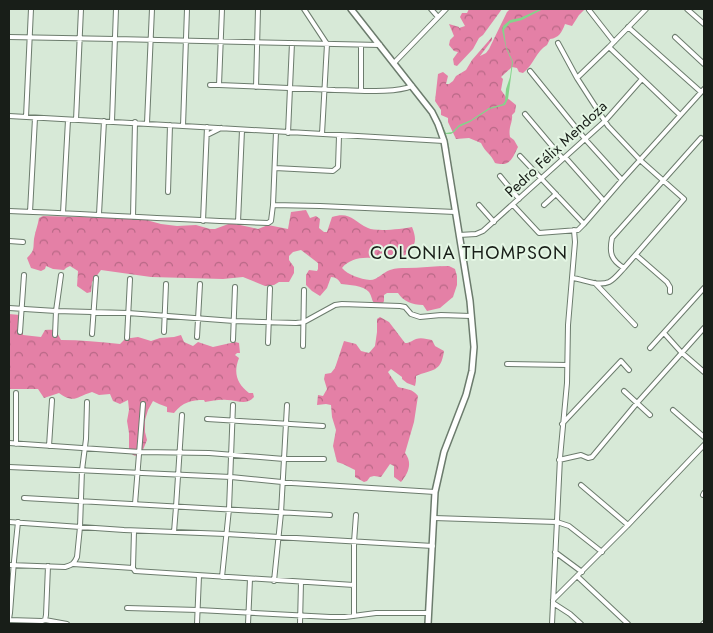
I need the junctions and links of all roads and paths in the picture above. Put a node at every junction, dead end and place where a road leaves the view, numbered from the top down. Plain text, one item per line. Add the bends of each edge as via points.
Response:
1 (31, 9) edge
2 (81, 9) edge
3 (116, 9) edge
4 (152, 9) edge
5 (187, 9) edge
6 (222, 9) edge
7 (258, 9) edge
8 (304, 9) edge
9 (351, 9) edge
10 (430, 9) edge
11 (446, 9) edge
12 (646, 9) edge
13 (687, 9) edge
14 (588, 10) dead end
15 (438, 17) junction
16 (704, 24) edge
17 (628, 27) junction
18 (675, 37) dead end
19 (9, 38) edge
20 (30, 38) junction
21 (80, 38) junction
22 (115, 39) junction
23 (151, 40) junction
24 (186, 41) junction
25 (220, 42) junction
26 (257, 42) junction
27 (292, 42) junction
28 (614, 42) junction
29 (558, 43) dead end
30 (327, 44) junction
31 (361, 45) junction
32 (380, 45) junction
33 (609, 47) junction
34 (394, 63) junction
35 (704, 64) edge
36 (530, 71) dead end
37 (577, 78) junction
38 (642, 79) junction
39 (210, 85) dead end
40 (219, 85) junction
41 (412, 86) junction
42 (256, 87) junction
43 (290, 88) junction
44 (324, 89) junction
45 (361, 90) junction
46 (703, 90) edge
47 (525, 114) dead end
48 (680, 115) junction
49 (9, 116) edge
50 (26, 117) junction
51 (35, 118) junction
52 (68, 120) junction
53 (76, 120) junction
54 (104, 121) junction
55 (112, 121) junction
56 (605, 121) junction
57 (135, 122) junction
58 (147, 123) junction
59 (170, 125) junction
60 (183, 126) junction
61 (207, 127) junction
62 (221, 128) junction
63 (242, 130) junction
64 (276, 132) junction
65 (288, 132) junction
66 (322, 134) junction
67 (207, 135) junction
68 (339, 136) junction
69 (701, 138) dead end
70 (585, 139) junction
71 (444, 141) junction
72 (520, 156) dead end
73 (564, 158) junction
74 (640, 160) junction
75 (275, 168) junction
76 (500, 176) dead end
77 (541, 179) junction
78 (622, 180) junction
79 (664, 180) junction
80 (168, 192) dead end
81 (556, 194) junction
82 (519, 199) junction
83 (604, 201) junction
84 (479, 205) dead end
85 (513, 205) junction
86 (544, 205) dead end
87 (272, 206) junction
88 (9, 212) edge
89 (30, 212) junction
90 (455, 212) junction
91 (63, 213) junction
92 (99, 214) junction
93 (133, 217) junction
94 (203, 221) junction
95 (238, 222) junction
96 (494, 222) junction
97 (584, 224) junction
98 (574, 230) junction
99 (459, 235) junction
100 (9, 241) edge
101 (23, 242) dead end
102 (636, 255) junction
103 (624, 268) junction
104 (24, 275) dead end
105 (61, 275) dead end
106 (96, 278) dead end
107 (572, 278) junction
108 (130, 279) dead end
109 (595, 283) junction
110 (166, 284) dead end
111 (200, 284) dead end
112 (234, 287) dead end
113 (270, 288) dead end
114 (704, 288) edge
115 (304, 290) dead end
116 (670, 292) dead end
117 (9, 308) edge
118 (22, 309) junction
119 (56, 311) junction
120 (92, 313) junction
121 (128, 313) junction
122 (164, 316) junction
123 (471, 316) junction
124 (198, 318) junction
125 (234, 321) junction
126 (268, 322) junction
127 (304, 322) junction
128 (635, 325) dead end
129 (704, 328) edge
130 (20, 332) dead end
131 (164, 332) dead end
132 (664, 333) junction
133 (92, 334) dead end
134 (55, 335) dead end
135 (197, 337) dead end
136 (127, 338) dead end
137 (233, 340) dead end
138 (268, 343) dead end
139 (304, 346) dead end
140 (650, 348) dead end
141 (681, 352) junction
142 (507, 364) dead end
143 (567, 365) junction
144 (629, 370) dead end
145 (704, 372) edge
146 (624, 391) dead end
147 (16, 393) dead end
148 (52, 400) dead end
149 (87, 402) dead end
150 (637, 403) junction
151 (143, 404) dead end
152 (233, 405) dead end
153 (287, 406) dead end
154 (674, 410) dead end
155 (182, 415) dead end
156 (650, 415) dead end
157 (207, 419) dead end
158 (233, 420) junction
159 (286, 423) junction
160 (562, 424) junction
161 (323, 426) dead end
162 (704, 437) edge
163 (9, 444) edge
164 (16, 444) junction
165 (704, 445) edge
166 (49, 446) junction
167 (84, 448) junction
168 (140, 452) junction
169 (180, 452) junction
170 (231, 454) junction
171 (284, 459) junction
172 (324, 460) dead end
173 (560, 460) junction
174 (9, 467) edge
175 (82, 470) junction
176 (138, 472) junction
177 (179, 475) junction
178 (231, 477) junction
179 (282, 482) junction
180 (581, 485) dead end
181 (435, 492) junction
182 (24, 498) dead end
183 (81, 501) junction
184 (135, 504) junction
185 (176, 507) junction
186 (229, 509) junction
187 (280, 513) junction
188 (330, 515) dead end
189 (356, 515) dead end
190 (434, 518) junction
191 (9, 522) edge
192 (18, 522) junction
193 (557, 522) junction
194 (628, 525) junction
195 (80, 527) junction
196 (134, 530) junction
197 (174, 532) junction
198 (226, 534) junction
199 (278, 537) junction
200 (354, 542) junction
201 (432, 546) junction
202 (555, 552) junction
203 (602, 552) junction
204 (73, 564) junction
205 (11, 565) edge
206 (48, 566) junction
207 (133, 568) junction
208 (582, 572) junction
209 (200, 576) junction
210 (577, 576) junction
211 (222, 577) junction
212 (250, 579) junction
213 (274, 581) junction
214 (300, 582) junction
215 (354, 585) junction
216 (553, 602) junction
217 (127, 608) dead end
218 (198, 610) junction
219 (248, 613) junction
220 (429, 613) junction
221 (300, 616) junction
222 (354, 616) junction
223 (9, 620) edge
224 (45, 620) junction
225 (623, 620) junction
226 (37, 623) edge
227 (67, 624) edge
228 (197, 624) edge
229 (248, 624) edge
230 (300, 624) edge
231 (428, 624) edge
232 (552, 624) edge
233 (582, 624) edge
234 (619, 624) edge
235 (628, 624) edge

1 - 20 street
2 - 21 street
3 - 22 street
4 - 23 street
5 - 24 street
6 - 25 street
7 - 26 street
8 - 30 street
9 - 32 main road
10 - 15 street
11 - 15 street
12 - 17 street
13 - 16 street
14 - 28 street
15 - 34 street
17 - 28 street
17 - 46 street
18 - 35 street
19 - 20 street
20 - 21 street
20 - 50 street
21 - 22 street
21 - 53 street
22 - 23 street
22 - 55 street
23 - 24 street
23 - 58 street
24 - 25 street
24 - 60 street
25 - 26 street
25 - 40 street
26 - 27 street
26 - 42 street
27 - 30 street
27 - 43 street
28 - 33 street
29 - 37 street
30 - 31 street
30 - 44 street
31 - 32 street
31 - 45 street
32 - 34 main road
33 - 37 street
33 - 38 street
34 - 41 main road
36 - 70 street
37 - 56 street
38 - 48 street
38 - 56 street, Pedro Félix Mendoza
39 - 40 street
40 - 42 street
41 - 45 street via 397,90
41 - 71 main road via 432,112
42 - 43 street
43 - 44 street
43 - 65 street
44 - 45 street
44 - 66 street
46 - 48 street
47 - 73 street
48 - 74 street
49 - 50 street
50 - 51 street
51 - 52 street
51 - 89 street
52 - 53 street
52 - 91 street
53 - 54 street
54 - 55 street
54 - 92 street
55 - 57 street
56 - 70 street, Pedro Félix Mendoza
56 - 74 street
57 - 58 street
57 - 93 street
58 - 59 street
59 - 60 street
59 - 80 street
60 - 61 street
61 - 62 street
61 - 67 street
62 - 63 street
62 - 67 street
63 - 64 street
63 - 95 street
64 - 65 street
64 - 75 street
65 - 66 street
66 - 68 street
67 - 94 street
68 - 71 street
68 - 75 street via 338,168 333,171
69 - 79 street
70 - 73 street, Pedro Félix Mendoza
70 - 78 street
71 - 90 main road
72 - 77 street
73 - 77 street, Pedro Félix Mendoza
73 - 83 street
74 - 78 street
74 - 79 street
75 - 87 street
76 - 82 street
77 - 81 street
77 - 82 street, Pedro Félix Mendoza
78 - 83 street
79 - 102 street via 684,199
79 - 103 street via 612,238 612,258
81 - 86 street
81 - 97 street
82 - 85 street, Pedro Félix Mendoza
83 - 97 street
84 - 96 street
85 - 96 street, Pedro Félix Mendoza
85 - 98 street via 538,232
87 - 90 street
87 - 95 street via 270,222
88 - 89 street
89 - 91 street
90 - 99 main road
91 - 92 street
92 - 93 street
93 - 94 street
94 - 95 street
96 - 99 street, Pedro Félix Mendoza via 476,234
97 - 98 street
98 - 107 street
99 - 123 main road
100 - 101 street
102 - 103 street
102 - 116 street via 665,279
103 - 109 street via 608,282
104 - 118 street
105 - 119 street
106 - 120 street
107 - 109 street
107 - 143 street
108 - 121 street
109 - 128 street
110 - 122 street
111 - 124 street
112 - 125 street
113 - 126 street
114 - 132 street
115 - 127 street
117 - 118 street
118 - 119 street
118 - 130 street
119 - 120 street
119 - 134 street
120 - 121 street
120 - 133 street
121 - 122 street
121 - 136 street
122 - 124 street
122 - 131 street
123 - 127 street via 420,317 400,306 342,304
123 - 181 main road via 472,372 439,468
124 - 125 street
124 - 135 street
125 - 126 street
125 - 137 street
126 - 127 street
126 - 138 street
127 - 139 street
129 - 141 street
132 - 140 street
132 - 141 street
141 - 145 street
141 - 150 street
142 - 143 street
143 - 160 street
144 - 160 street via 621,361
146 - 150 street
147 - 164 street
148 - 166 street
149 - 167 street
150 - 156 street
150 - 173 street via 592,456
151 - 168 street
152 - 158 street
153 - 159 street
154 - 162 street
155 - 169 street
157 - 158 street
158 - 159 street
158 - 170 street
159 - 161 street
159 - 171 street
160 - 173 street
163 - 164 street
164 - 166 street
165 - 194 street
166 - 167 street
167 - 168 street
167 - 175 street
168 - 169 street
168 - 176 street
169 - 170 street
169 - 177 street
170 - 171 street
170 - 178 street
171 - 172 street
171 - 179 street
173 - 193 street
174 - 175 street
175 - 176 street
175 - 183 street
176 - 177 street
176 - 184 street
177 - 178 street
177 - 185 street
178 - 179 street
178 - 186 street
179 - 181 street
179 - 187 street
180 - 194 street
181 - 190 main road
182 - 183 street
183 - 184 street
183 - 195 street
184 - 185 street
185 - 186 street
185 - 197 street
186 - 187 street
186 - 198 street
187 - 188 street
187 - 199 street
189 - 200 street
190 - 193 street
190 - 201 main road
191 - 192 street
192 - 195 street
192 - 205 street
193 - 202 street
193 - 203 street via 569,526
194 - 203 street
195 - 196 street
195 - 204 street via 77,557
196 - 197 street
196 - 207 street
197 - 198 street
198 - 199 street
198 - 211 street
199 - 200 street
199 - 213 street
200 - 201 street
200 - 215 street
201 - 220 main road
202 - 208 street
202 - 216 street
203 - 208 street
204 - 206 street
204 - 207 street
205 - 206 street
205 - 223 street
206 - 224 street
207 - 209 street via 135,572
208 - 210 street
209 - 211 street
209 - 218 street
210 - 216 street
210 - 225 street
211 - 212 street
212 - 213 street
212 - 219 street
213 - 214 street
214 - 215 street
214 - 221 street
215 - 222 street
216 - 232 street
216 - 233 street
217 - 218 street
218 - 219 street
218 - 228 street
219 - 221 street
219 - 229 street
220 - 222 street
220 - 231 main road
221 - 222 street
221 - 230 street
223 - 226 street
224 - 226 street
224 - 227 street
225 - 234 street
225 - 235 street

